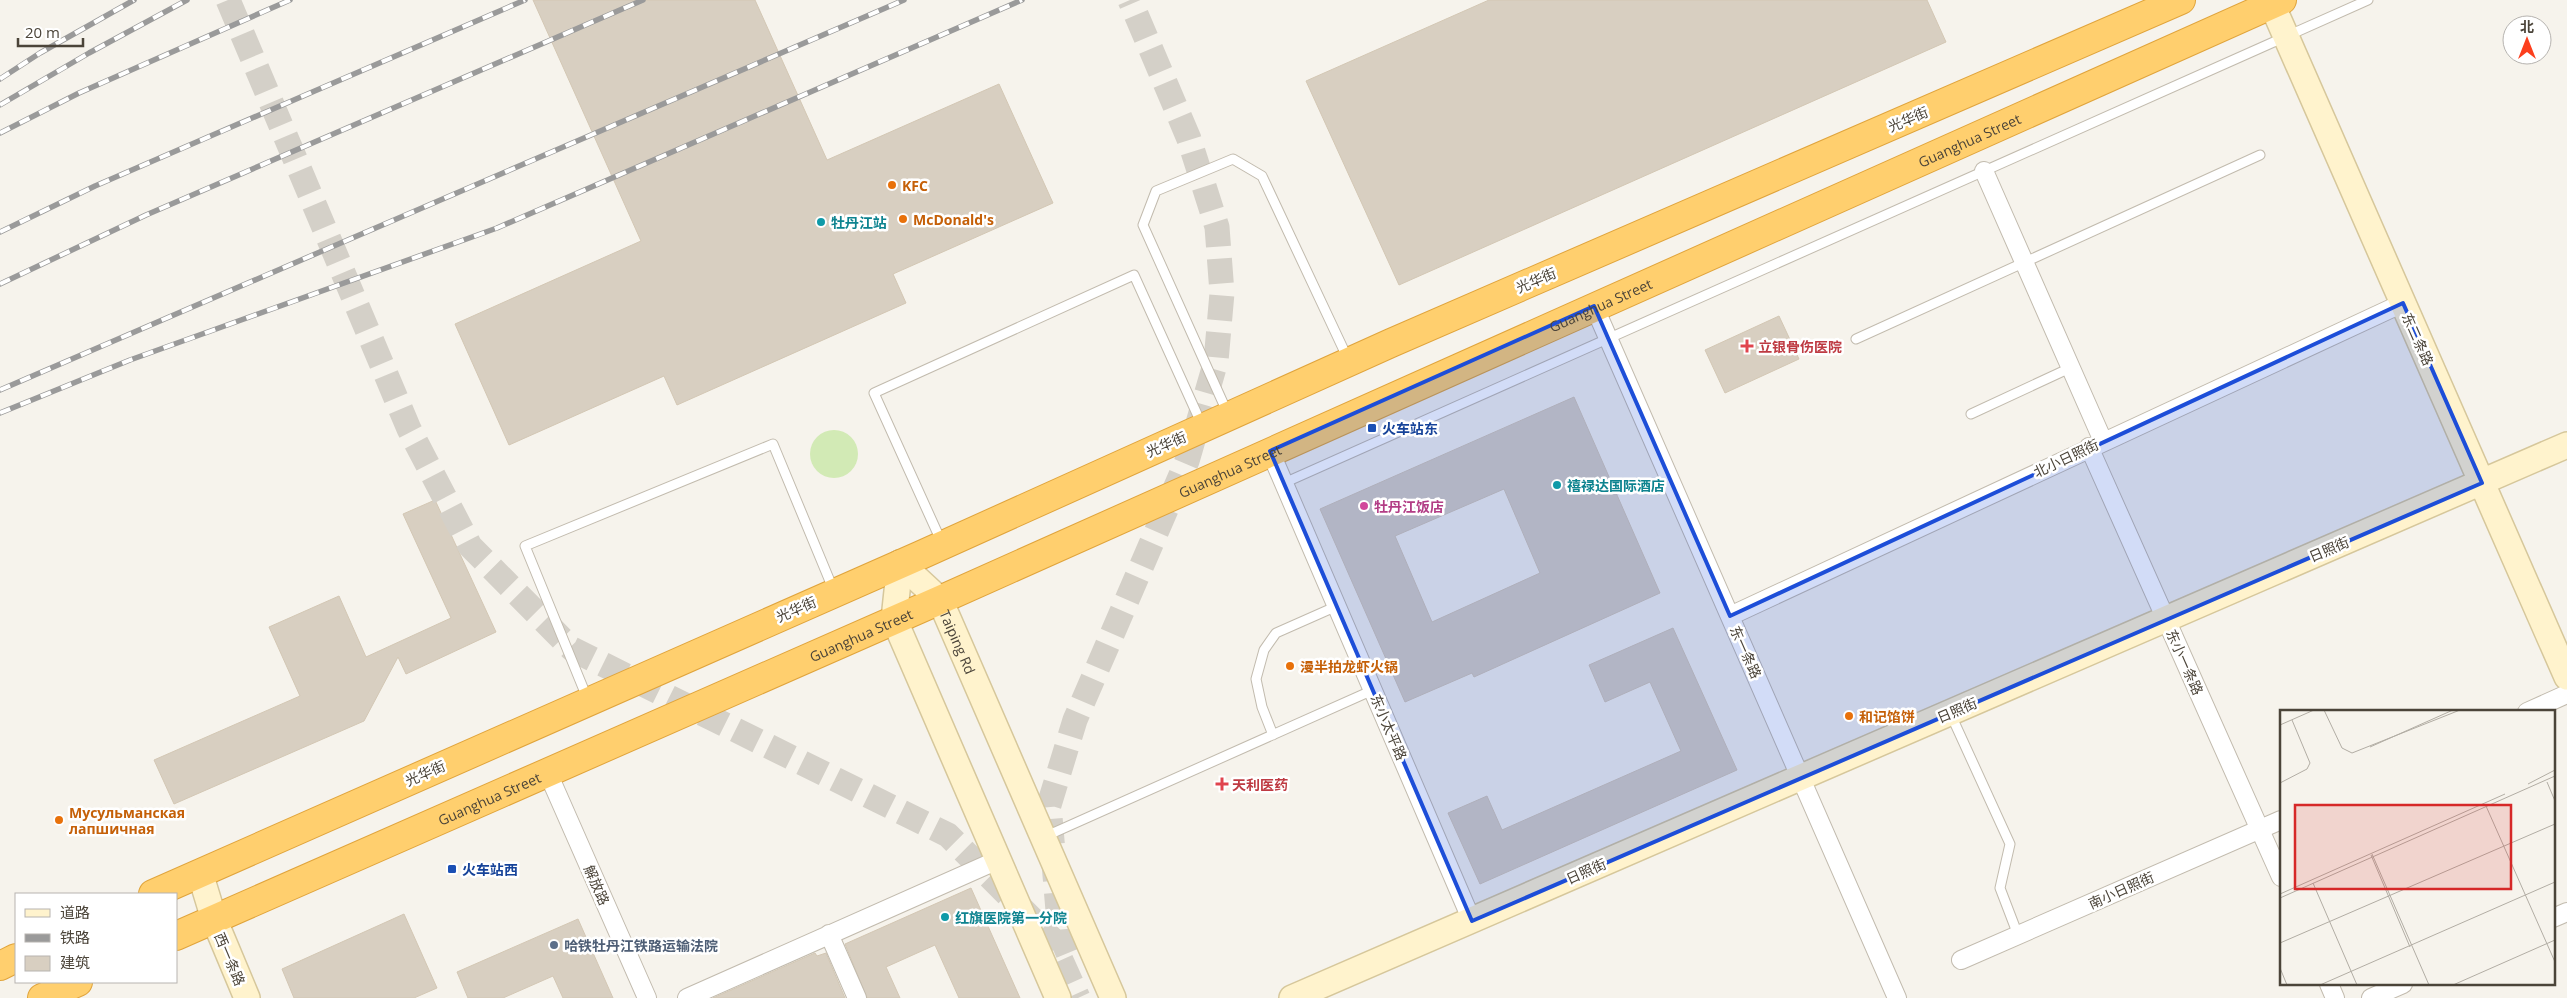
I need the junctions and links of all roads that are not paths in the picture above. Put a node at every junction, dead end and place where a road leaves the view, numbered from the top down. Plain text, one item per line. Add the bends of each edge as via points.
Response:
1 (2182, 0) edge
2 (2368, 0) edge
3 (2275, 2) edge
4 (2286, 37) junction
5 (2260, 155) dead end
6 (1984, 171) junction
7 (2024, 262) junction
8 (2403, 303) junction
9 (1594, 306) junction
10 (1609, 339) junction
11 (1856, 339) dead end
12 (1349, 362) junction
13 (2070, 368) junction
14 (1971, 414) dead end
15 (1229, 416) junction
16 (1203, 428) junction
17 (2096, 444) junction
18 (2567, 446) edge
19 (1270, 451) junction
20 (1284, 483) junction
21 (2482, 483) junction
22 (943, 545) junction
23 (900, 563) junction
24 (834, 592) junction
25 (940, 600) junction
26 (1337, 606) junction
27 (1730, 616) junction
28 (894, 619) junction
29 (2166, 620) junction
30 (2567, 678) edge
31 (1373, 690) junction
32 (2567, 694) edge
33 (588, 700) junction
34 (2531, 710) edge
35 (1950, 713) junction
36 (1273, 735) junction
37 (547, 771) junction
38 (1800, 777) junction
39 (2280, 820) edge
40 (2260, 829) junction
41 (1042, 838) junction
42 (1000, 859) junction
43 (200, 872) junction
44 (2280, 875) edge
45 (155, 893) edge
46 (2567, 912) edge
47 (2554, 918) edge
48 (214, 919) junction
49 (1472, 921) junction
50 (829, 934) junction
51 (178, 935) edge
52 (2018, 935) junction
53 (15, 944) edge
54 (0, 948) edge
55 (15, 958) edge
56 (1961, 960) dead end
57 (0, 966) edge
58 (76, 983) edge
59 (2330, 986) edge
60 (2398, 986) edge
61 (42, 998) edge
62 (247, 998) edge
63 (647, 998) edge
64 (687, 998) edge
65 (858, 998) edge
66 (1058, 998) edge
67 (1113, 998) edge
68 (1292, 998) edge
69 (1897, 998) edge
70 (2335, 998) edge
71 (2371, 998) edge

1 - 12 highway, 光华街
2 - 4 lane
3 - 4 street, 东二条路
3 - 9 highway, Guanghua Street
4 - 6 lane
4 - 8 street, 东二条路
5 - 7 lane
6 - 7 street, 东小一条路
6 - 10 lane
7 - 11 lane
7 - 13 street, 东小一条路
8 - 17 street, 北小日照街
8 - 21 street, 东二条路
9 - 10 street, 东一条路
9 - 19 highway, Guanghua Street
10 - 20 lane
10 - 27 street, 东一条路
12 - 15 highway, 光华街
12 - 15 lane via 1262,176 1233,159 1156,191 1143,225
13 - 14 lane
13 - 17 street, 东小一条路
15 - 16 highway, 光华街
16 - 22 highway, 光华街
16 - 22 lane via 1134,276 928,368 874,393
17 - 27 street, 北小日照街
17 - 29 street, 东小一条路
18 - 21 street, 日照街
19 - 20 street, 东小太平路
19 - 25 highway, Guanghua Street
20 - 26 street, 东小太平路
21 - 29 street, 日照街
21 - 30 street, 东二条路
22 - 23 highway, 光华街
23 - 24 highway, 光华街
23 - 25 street, Taiping Rd
23 - 28 street
24 - 33 highway, 光华街
24 - 33 lane via 773,444 525,546
25 - 28 highway, Guanghua Street
25 - 41 street, Taiping Rd
26 - 31 street, 东小太平路
26 - 36 lane via 1276,633 1264,650 1256,679
27 - 38 street, 东一条路
28 - 37 highway, Guanghua Street
28 - 42 street
29 - 35 street, 日照街
29 - 40 street, 东小一条路
31 - 36 lane
31 - 49 street, 东小太平路
32 - 34 street
33 - 43 highway, 光华街
35 - 38 street, 日照街
35 - 52 lane via 2010,844 2000,888
36 - 41 lane
37 - 48 highway, Guanghua Street
37 - 63 street, 解放路
38 - 49 street, 日照街
38 - 69 street, 东一条路
39 - 40 street, 南小日照街
40 - 44 street, 东小一条路
40 - 52 street, 南小日照街
41 - 67 street, Taiping Rd
42 - 50 street
42 - 66 street
43 - 45 highway, 光华街
43 - 48 street, 西一条路
46 - 47 street
48 - 51 highway, Guanghua Street
48 - 62 street, 西一条路
49 - 68 street, 日照街
50 - 64 street
50 - 65 street
52 - 56 street, 南小日照街
53 - 54 highway
55 - 57 highway
58 - 61 highway
59 - 70 street
60 - 71 street

